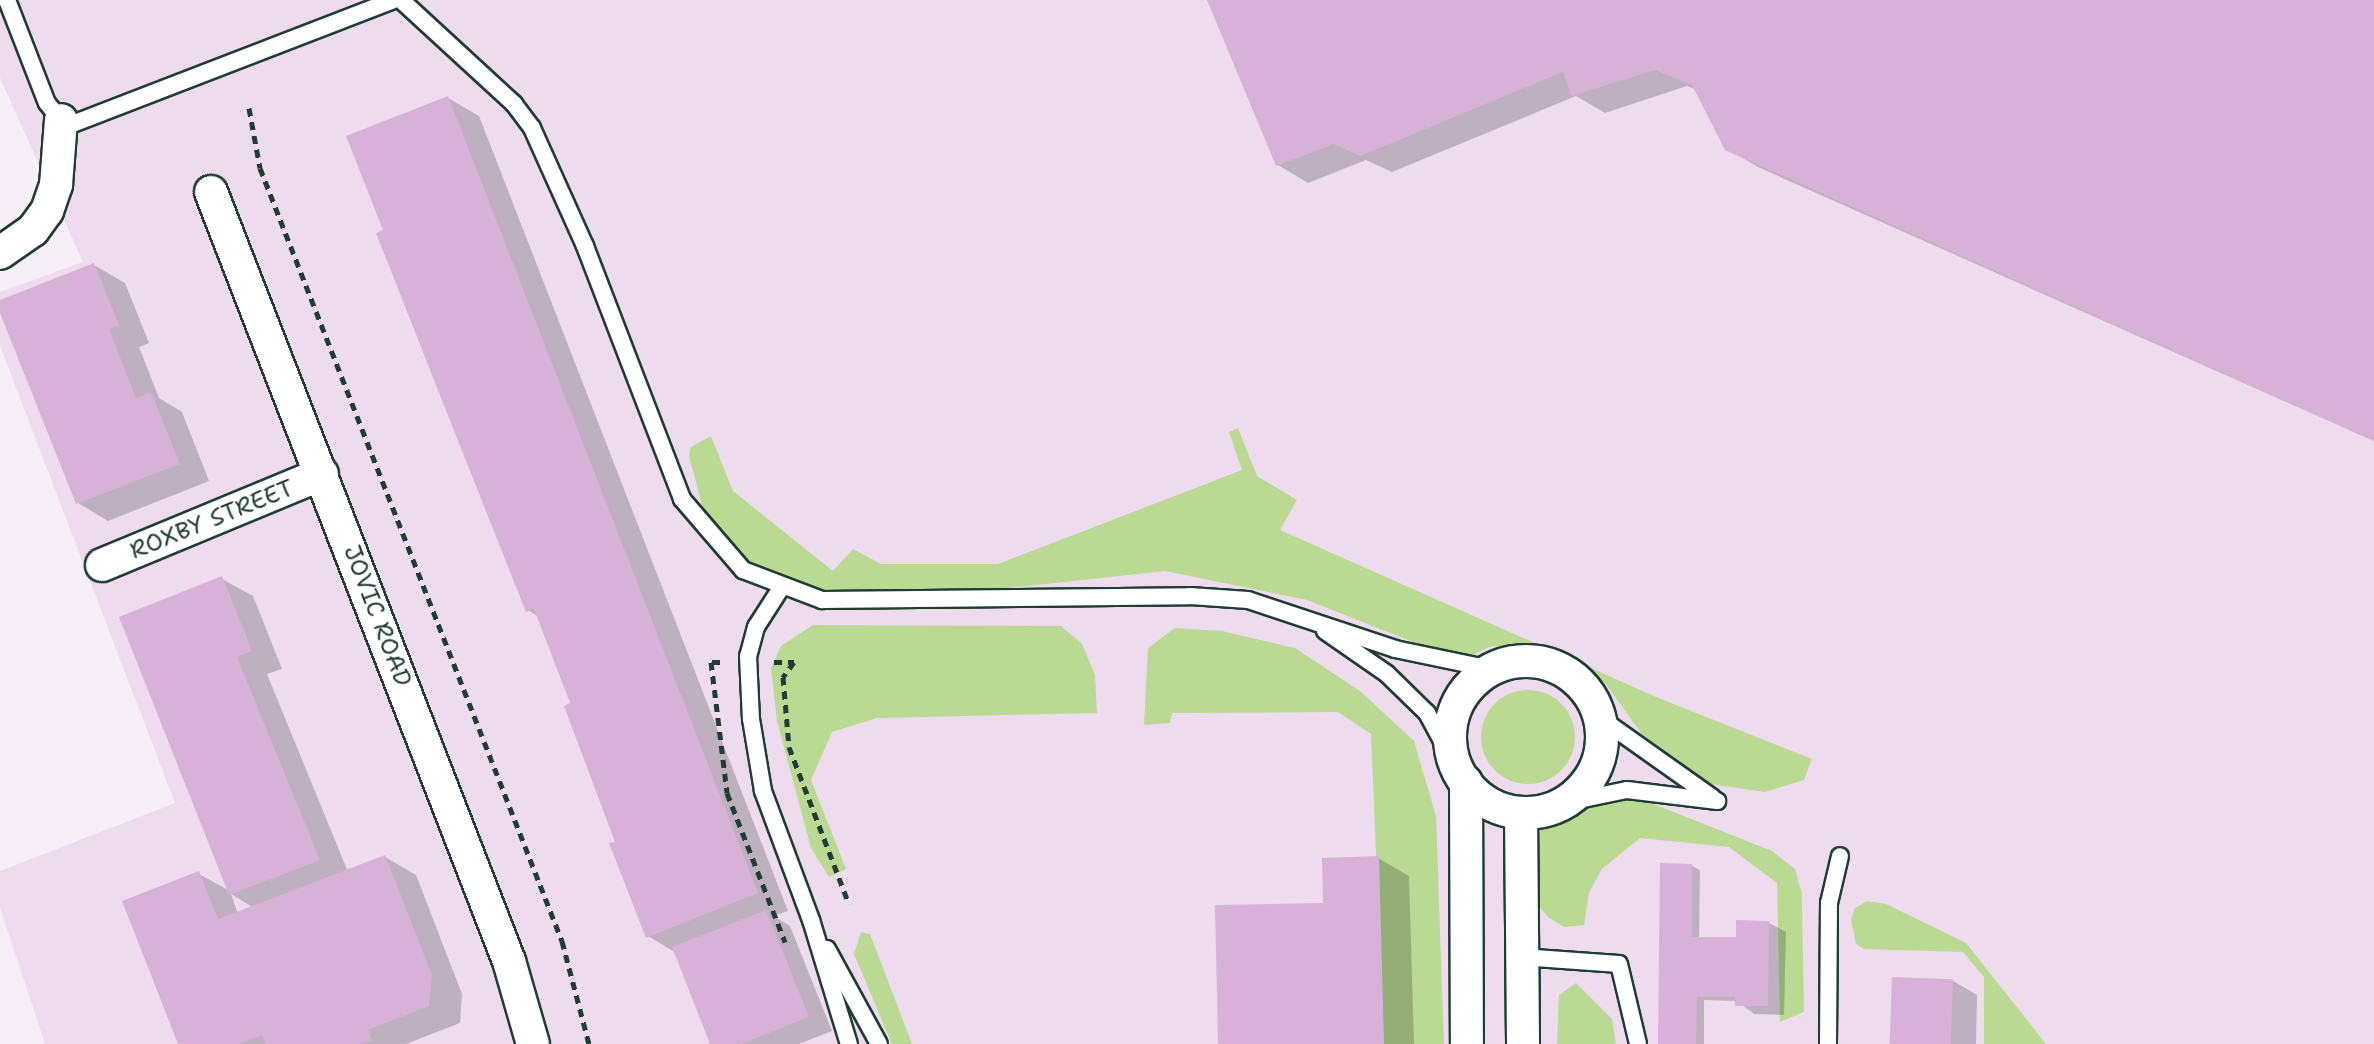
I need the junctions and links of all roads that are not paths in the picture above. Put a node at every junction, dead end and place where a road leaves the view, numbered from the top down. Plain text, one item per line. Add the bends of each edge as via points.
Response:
1 (7, 0) edge
2 (393, 0) edge
3 (401, 0) edge
4 (61, 120) junction
5 (211, 192) dead end
6 (0, 253) edge
7 (322, 474) junction
8 (102, 565) dead end
9 (781, 588) junction
10 (1306, 618) junction
11 (1491, 669) junction
12 (1600, 718) junction
13 (1460, 774) junction
14 (1564, 803) junction
15 (1521, 813) junction
16 (1840, 856) dead end
17 (811, 920) junction
18 (1521, 957) junction
19 (533, 1044) edge
20 (849, 1044) edge
21 (879, 1044) edge
22 (1467, 1044) edge
23 (1523, 1044) edge
24 (1638, 1044) edge
25 (1828, 1044) edge

1 - 4 lane via 47,103
2 - 4 lane via 85,119
3 - 9 lane via 514,104 532,128 585,246 682,499 711,539 743,570
4 - 6 street via 56,185 47,211 33,230
5 - 7 street, JOVIC ROAD
7 - 8 street, ROXBY STREET
7 - 19 street, JOVIC ROAD via 509,961
9 - 10 lane via 822,600 1190,596 1248,600
9 - 17 lane via 756,627 748,656 751,719 763,791
10 - 11 lane via 1395,649
10 - 13 lane via 1387,674 1427,713
11 - 12 street via 1513,661 1557,667 1576,679
11 - 13 street via 1460,699 1452,720
12 - 14 street via 1596,766
12 - 14 lane via 1717,801 1627,790
13 - 15 street via 1500,808
13 - 22 street
14 - 15 street
15 - 18 street
16 - 25 lane via 1829,903
17 - 20 lane
17 - 21 lane
18 - 23 street
18 - 24 lane via 1619,964

